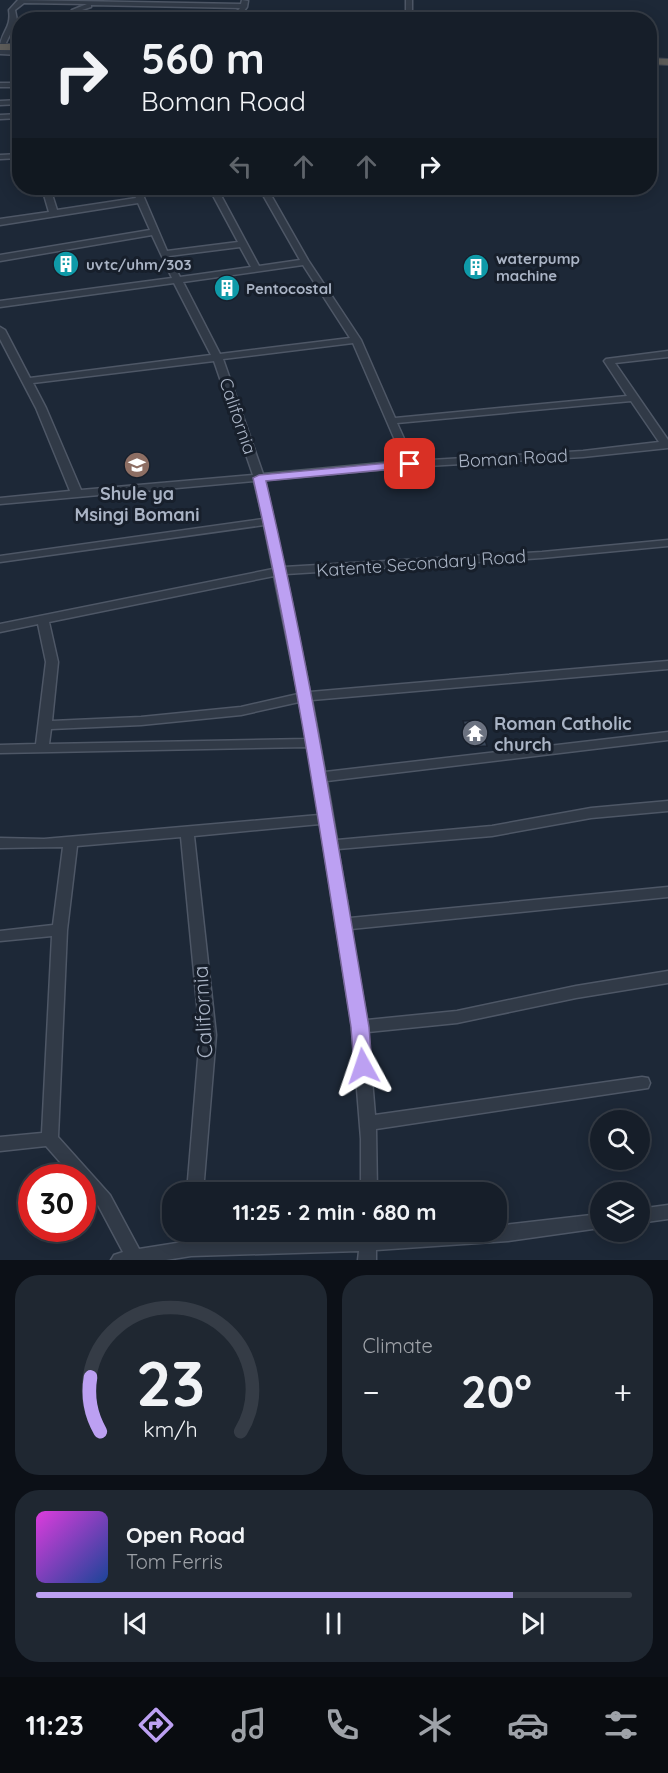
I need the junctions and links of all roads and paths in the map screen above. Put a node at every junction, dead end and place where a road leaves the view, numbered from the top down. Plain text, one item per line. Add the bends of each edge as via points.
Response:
1 (22, 0) edge
2 (46, 1) edge
3 (156, 2) edge
4 (102, 3) junction
5 (244, 3) edge
6 (53, 10) dead end
7 (13, 12) edge
8 (73, 12) edge
9 (12, 28) edge
10 (0, 48) edge
11 (48, 195) edge
12 (134, 195) edge
13 (138, 195) edge
14 (217, 195) edge
15 (267, 195) edge
16 (54, 214) junction
17 (0, 222) edge
18 (154, 232) junction
19 (243, 244) junction
20 (164, 254) junction
21 (0, 258) edge
22 (306, 262) junction
23 (255, 268) junction
24 (177, 280) junction
25 (0, 304) edge
26 (0, 330) edge
27 (356, 340) junction
28 (668, 354) edge
29 (216, 355) junction
30 (26, 381) junction
31 (634, 398) junction
32 (391, 421) junction
33 (667, 445) edge
34 (410, 464) junction
35 (259, 478) junction
36 (77, 495) junction
37 (0, 501) edge
38 (269, 521) junction
39 (668, 543) edge
40 (0, 559) edge
41 (281, 572) junction
42 (43, 621) junction
43 (0, 628) edge
44 (668, 665) edge
45 (304, 698) junction
46 (46, 725) junction
47 (668, 736) edge
48 (314, 742) junction
49 (0, 749) edge
50 (42, 749) junction
51 (320, 777) junction
52 (668, 806) edge
53 (327, 819) junction
54 (187, 832) junction
55 (71, 841) junction
56 (0, 843) edge
57 (330, 845) junction
58 (668, 892) edge
59 (343, 924) junction
60 (60, 930) junction
61 (0, 936) edge
62 (668, 977) edge
63 (360, 1027) junction
64 (642, 1083) dead end
65 (368, 1123) junction
66 (50, 1139) junction
67 (0, 1144) edge
68 (196, 1182) edge
69 (369, 1182) edge
70 (668, 1212) edge
71 (650, 1214) edge
72 (590, 1222) edge
73 (185, 1242) edge
74 (262, 1242) edge
75 (368, 1245) edge
76 (130, 1259) edge

1 - 2 street
1 - 7 street
2 - 4 street
2 - 6 street
3 - 4 street
3 - 5 street
4 - 8 street
9 - 10 street
11 - 16 street
12 - 16 street
13 - 18 street, California
14 - 19 street
15 - 22 street
16 - 17 street
18 - 20 street, California
18 - 21 street
19 - 20 street
19 - 23 street
20 - 24 street, California
22 - 23 street
22 - 27 street
23 - 24 street
24 - 25 street
24 - 29 street, California
26 - 30 street
27 - 29 street
27 - 32 street
28 - 31 street via 609,361
29 - 30 street
29 - 35 street, California
30 - 36 street
31 - 32 street
31 - 33 street
32 - 34 street
33 - 34 street, Boman Road
34 - 35 street, Boman Road
35 - 36 street, Boman Road
35 - 38 street, California
36 - 37 street, Boman Road
38 - 40 street
38 - 41 street, California
39 - 41 street, Katente Secondary Road
41 - 42 street, Katente Secondary Road
41 - 45 street, California
42 - 43 street, Katente Secondary Road
42 - 46 street via 52,662
44 - 45 street
45 - 46 street via 241,711
45 - 48 street, California
46 - 50 street
47 - 51 street
48 - 50 street
48 - 51 street, California
49 - 50 street
51 - 53 street, California
52 - 57 street via 591,813 492,831
53 - 54 street
53 - 57 street, California
54 - 55 street
54 - 68 street, California via 208,1035
55 - 56 street
55 - 60 street
57 - 59 street, California
58 - 59 street
59 - 63 street, California
60 - 61 street
60 - 66 street
62 - 63 street via 457,1017
63 - 65 street, California
64 - 65 street
65 - 69 street, California
66 - 67 street
66 - 76 street via 104,1200
70 - 71 street
72 - 75 street
73 - 76 street
74 - 75 street

